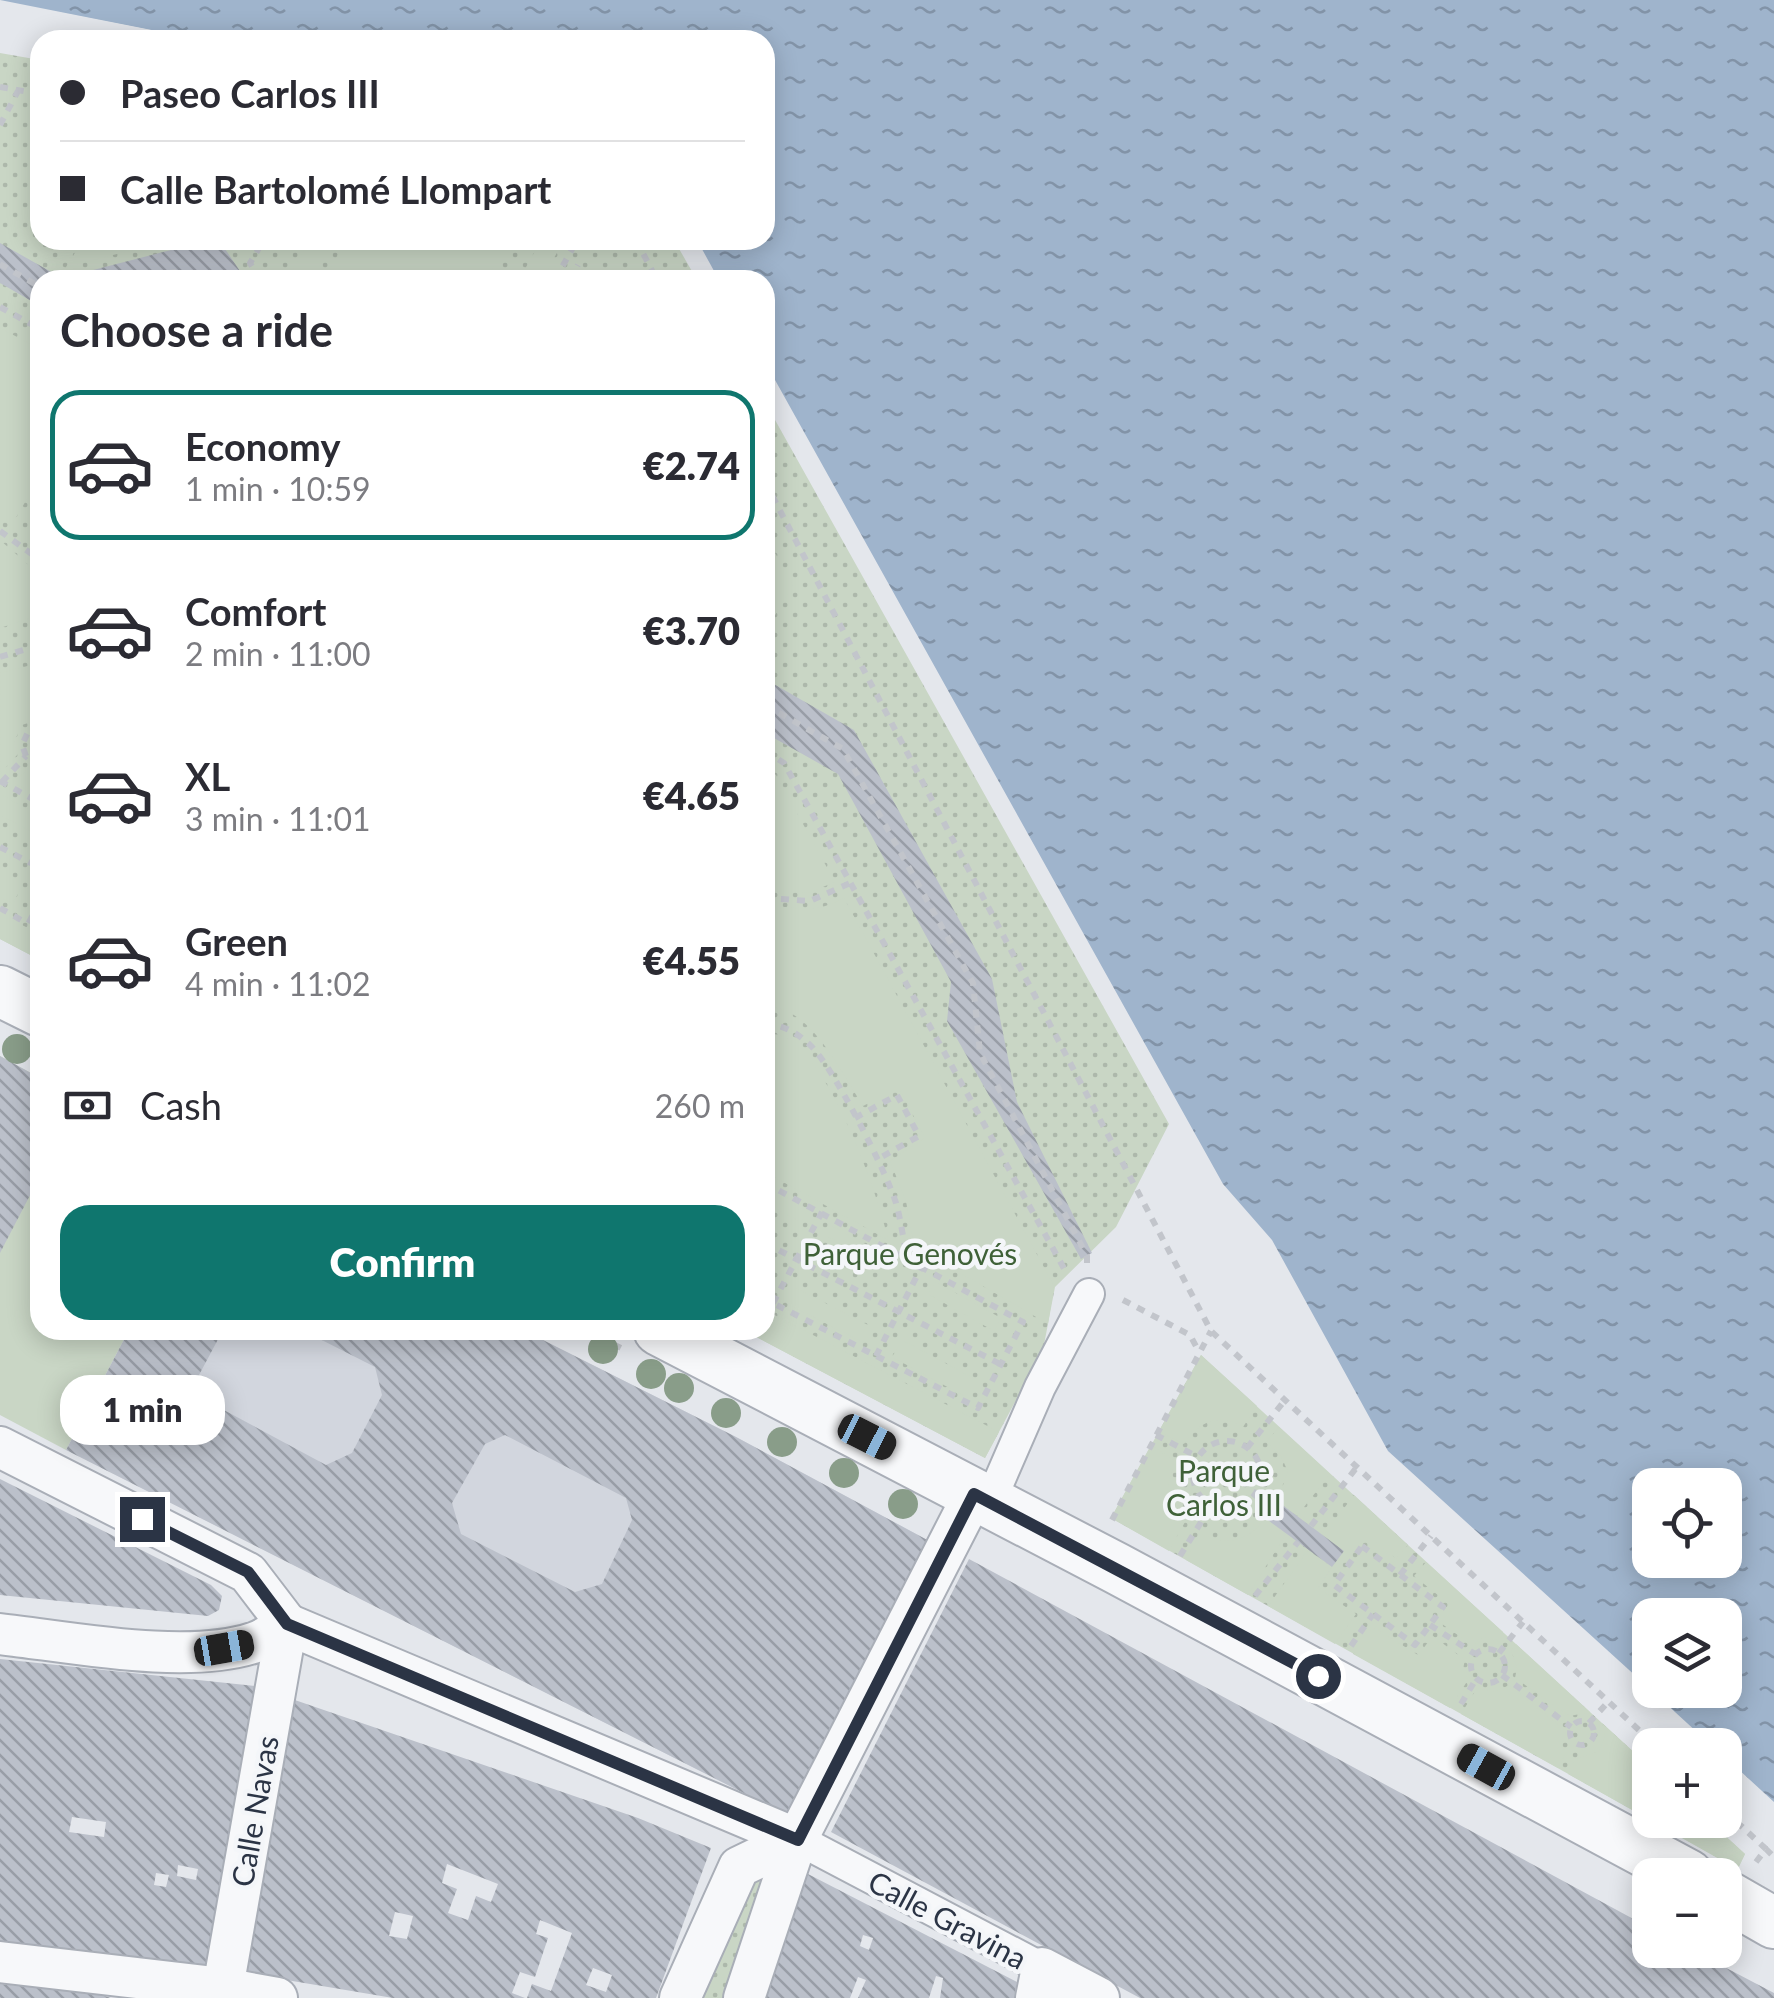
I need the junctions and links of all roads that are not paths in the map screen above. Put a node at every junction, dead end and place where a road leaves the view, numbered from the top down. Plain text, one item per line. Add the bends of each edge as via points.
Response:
1 (0, 991) edge
2 (30, 1006) edge
3 (1088, 1294) road end
4 (678, 1340) edge
5 (0, 1447) edge
6 (982, 1498) junction
7 (287, 1624) junction
8 (0, 1634) edge
9 (798, 1840) junction
10 (1656, 1858) edge
11 (1742, 1885) edge
12 (1774, 1923) edge
13 (0, 1962) edge
14 (1039, 1983) edge
15 (222, 1993) edge
16 (277, 1998) edge
17 (680, 1998) edge
18 (744, 1998) edge
19 (1100, 1998) edge

1 - 2 street
3 - 6 street
4 - 6 street
5 - 7 street via 248,1572
6 - 9 street
6 - 10 street
7 - 8 street via 255,1643 154,1652
7 - 9 street
7 - 15 street, Calle Navas
9 - 14 street, Calle Gravina
9 - 17 street via 739,1867
9 - 18 street
11 - 12 street
13 - 15 street
14 - 19 street, Calle Gravina
15 - 16 street

